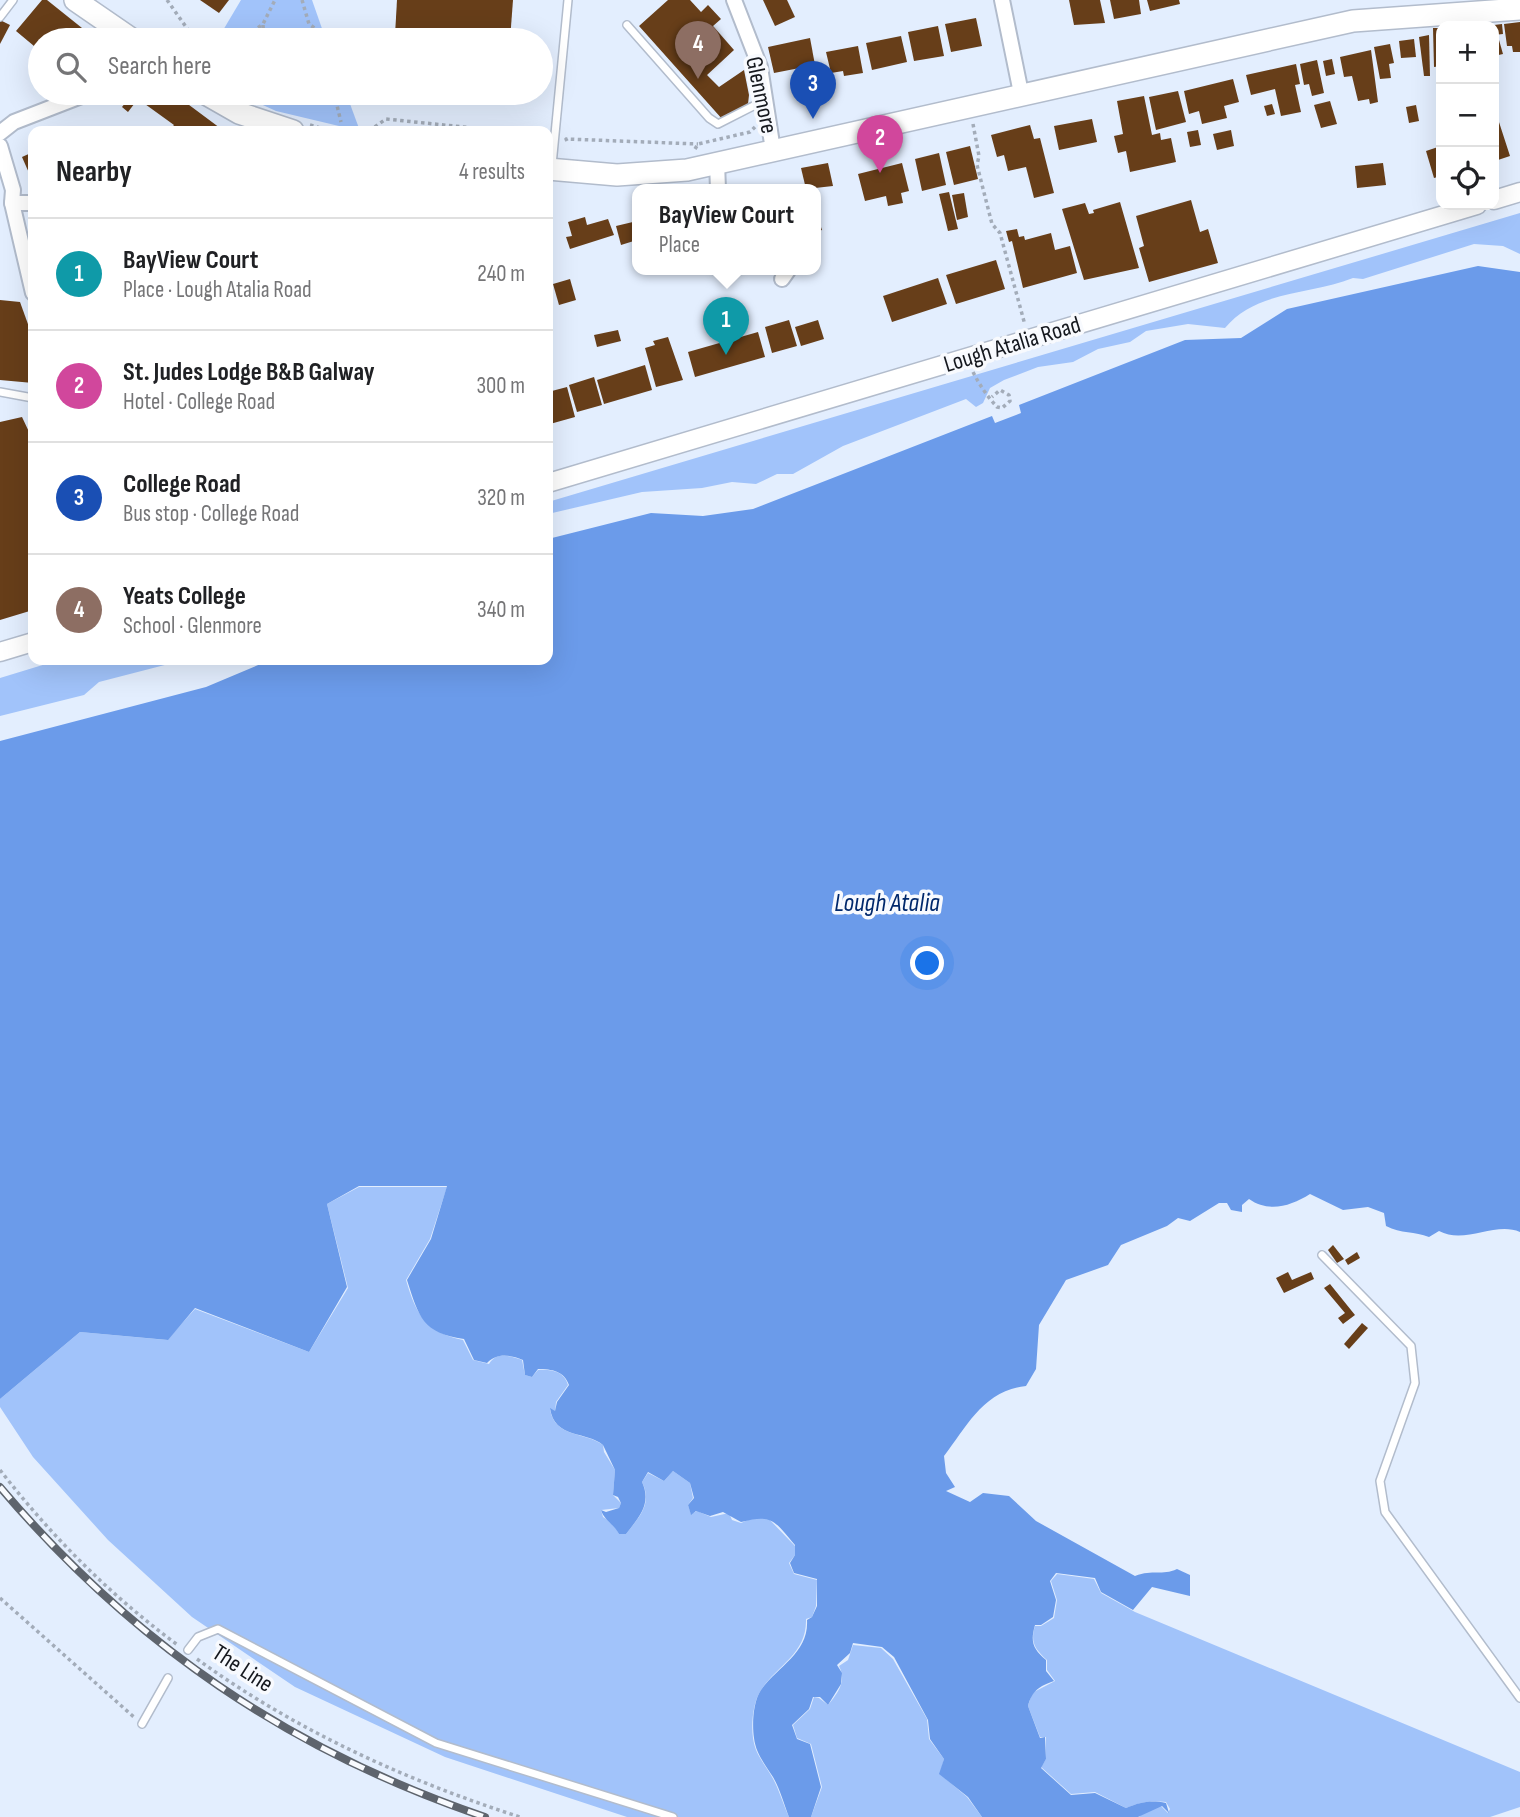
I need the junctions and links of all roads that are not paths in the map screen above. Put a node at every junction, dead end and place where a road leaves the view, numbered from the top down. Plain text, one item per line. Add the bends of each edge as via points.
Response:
1 (13, 0) edge
2 (75, 0) edge
3 (568, 0) edge
4 (734, 0) edge
5 (1002, 0) edge
6 (1520, 9) edge
7 (0, 17) edge
8 (627, 25) dead end
9 (116, 28) edge
10 (1021, 93) junction
11 (765, 100) junction
12 (58, 105) edge
13 (225, 105) edge
14 (277, 126) edge
15 (0, 133) edge
16 (553, 141) edge
17 (0, 146) edge
18 (773, 150) junction
19 (717, 163) junction
20 (553, 169) edge
21 (718, 184) edge
22 (1520, 192) edge
23 (1499, 198) edge
24 (28, 202) edge
25 (12, 203) junction
26 (1460, 210) edge
27 (28, 272) edge
28 (0, 392) edge
29 (28, 397) edge
30 (553, 481) edge
31 (28, 644) edge
32 (0, 652) edge
33 (1322, 1255) dead end
34 (186, 1650) road end
35 (168, 1678) dead end
36 (1520, 1698) edge
37 (142, 1724) road end
38 (673, 1817) edge

1 - 7 lane
2 - 9 main road
3 - 16 lane
4 - 11 street, Glenmore via 760,67
5 - 10 street
6 - 10 main road via 1430,11 1353,21
8 - 11 lane via 718,124
10 - 18 main road
11 - 18 street, Glenmore
12 - 15 street via 14,122
13 - 14 main road
17 - 25 street via 13,190
18 - 19 main road
19 - 20 main road via 640,175
19 - 21 street
22 - 23 street
24 - 25 street
25 - 27 street
26 - 30 street, Lough Atalia Road
28 - 29 lane
31 - 32 street
33 - 36 lane via 1411,1346 1415,1383 1380,1481 1385,1512
34 - 38 lane via 198,1637 218,1629 436,1743
35 - 37 lane

